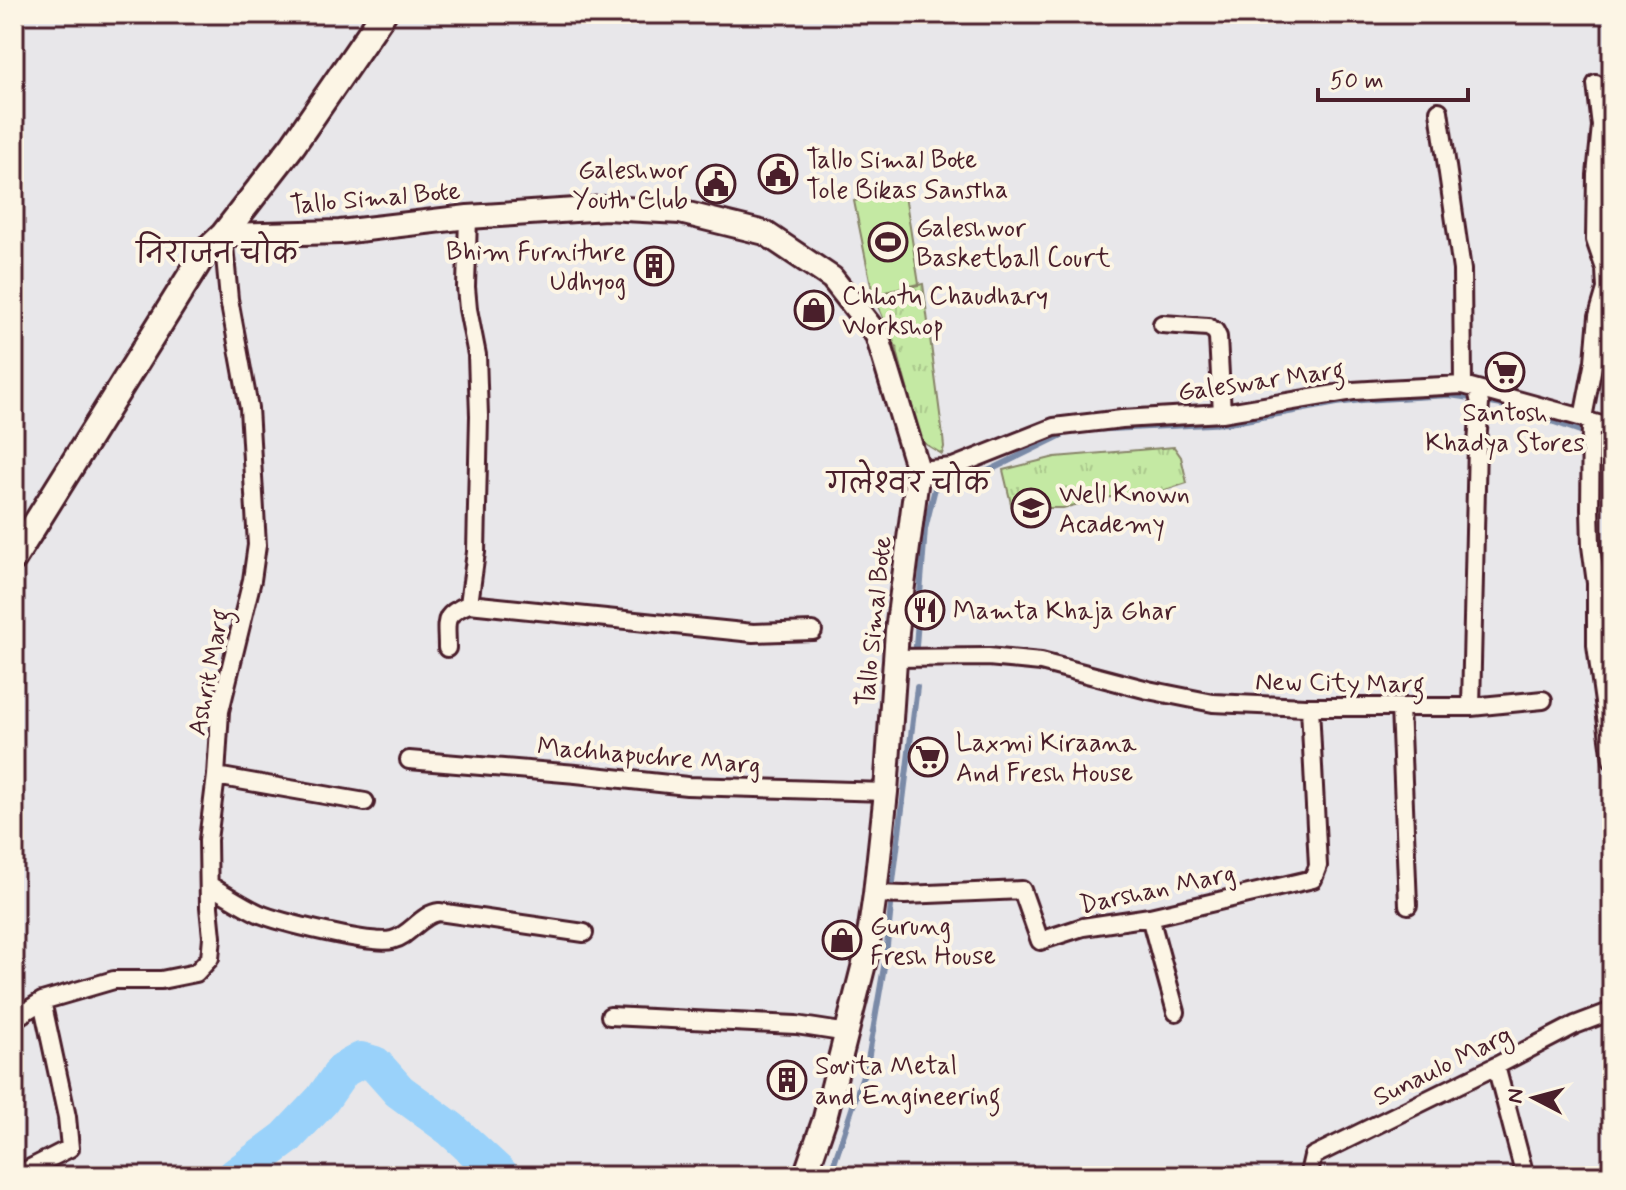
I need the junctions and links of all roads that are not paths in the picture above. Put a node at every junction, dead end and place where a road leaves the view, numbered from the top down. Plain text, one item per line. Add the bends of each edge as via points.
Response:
1 (383, 14) edge
2 (1596, 84) dead end
3 (1439, 111) dead end
4 (468, 217) junction
5 (223, 235) junction
6 (1162, 324) dead end
7 (1470, 387) junction
8 (1222, 413) junction
9 (1587, 420) junction
10 (1612, 428) edge
11 (918, 470) junction
12 (14, 558) edge
13 (469, 604) junction
14 (813, 631) dead end
15 (447, 648) dead end
16 (894, 658) junction
17 (1543, 700) dead end
18 (1310, 707) junction
19 (1400, 707) junction
20 (1471, 707) junction
21 (409, 760) dead end
22 (1612, 760) edge
23 (216, 776) junction
24 (886, 792) junction
25 (365, 802) dead end
26 (209, 885) junction
27 (875, 894) junction
28 (1408, 905) dead end
29 (1150, 917) junction
30 (584, 933) dead end
31 (42, 1001) junction
32 (1612, 1011) edge
33 (1176, 1012) dead end
34 (610, 1016) dead end
35 (14, 1019) edge
36 (848, 1033) junction
37 (1496, 1066) junction
38 (15, 1176) edge
39 (805, 1176) edge
40 (1312, 1176) edge
41 (1525, 1176) edge

1 - 5 main road
2 - 9 street via 1601,126 1595,240 1606,289 1598,316
3 - 7 street via 1462,270
4 - 5 main road, Tallo Simal Bote via 340,232
4 - 11 main road, Tallo Simal Bote via 606,208 680,212 765,233 832,278 877,335
4 - 13 street via 466,287 477,355 479,416 476,552
5 - 12 main road via 205,252
5 - 23 street, Ashrit Marg via 249,408 257,545 220,711
6 - 8 street via 1215,331
7 - 8 street, Galeswar Marg via 1353,391
7 - 9 street, Galeswar Marg
7 - 20 street via 1480,404
8 - 11 street, Galeswar Marg via 1054,427 953,467
9 - 10 street, Galeswar Marg
9 - 22 street via 1596,645
11 - 16 main road, Tallo Simal Bote
13 - 14 street via 753,633
13 - 15 street via 447,618
16 - 18 street, New City Marg via 1041,662 1213,703
16 - 24 main road, Tallo Simal Bote
17 - 20 street, New City Marg
18 - 19 street, New City Marg
18 - 29 street, Darshan Marg via 1318,866 1313,879
19 - 20 street, New City Marg
19 - 28 street
21 - 24 street, Machhapuchre Marg via 687,786
23 - 25 street
23 - 26 street, Ashrit Marg
24 - 27 main road, Tallo Simal Bote
26 - 30 street via 260,914 381,941 394,940 439,912
26 - 31 street, Ashrit Marg via 210,958 196,973 114,980
27 - 29 street, Darshan Marg via 1022,890 1040,941 1083,927
27 - 36 main road, Tallo Simal Bote
29 - 33 street
31 - 35 street, Ashrit Marg
31 - 38 street via 70,1148
32 - 37 street, Sunaulo Marg
34 - 36 street via 796,1025
36 - 39 main road, Tallo Simal Bote
37 - 40 street, Sunaulo Marg via 1313,1156
37 - 41 street

